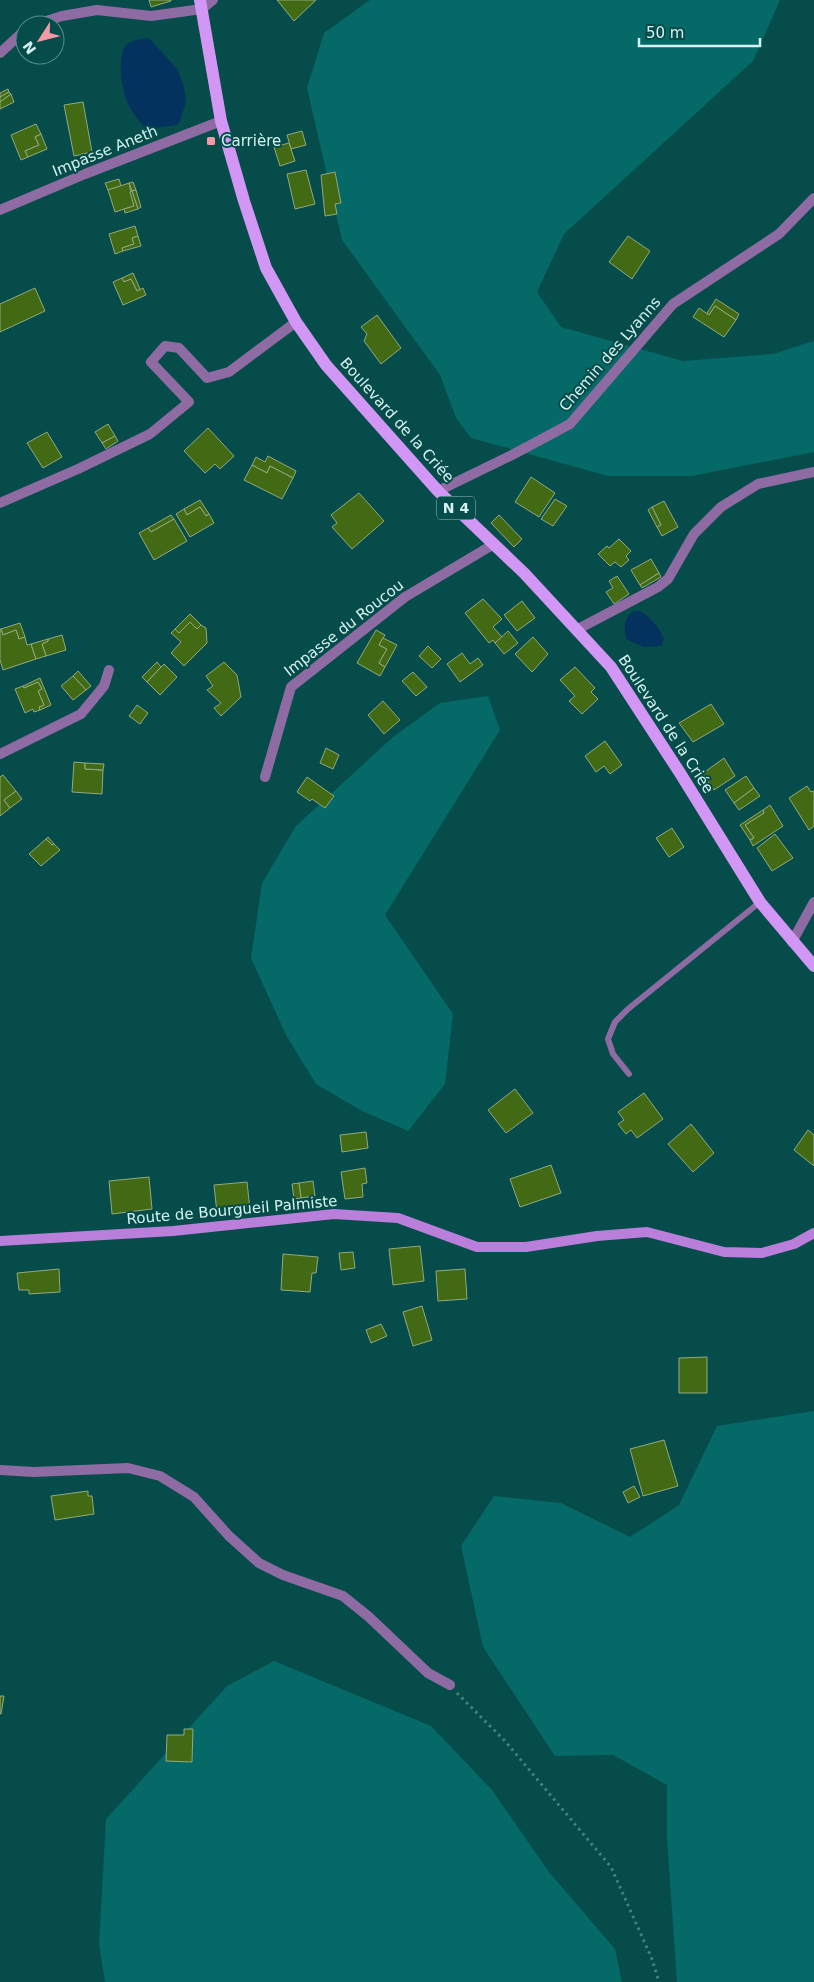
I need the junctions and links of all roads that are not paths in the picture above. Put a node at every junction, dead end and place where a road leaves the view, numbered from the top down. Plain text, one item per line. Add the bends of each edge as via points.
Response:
1 (213, 0) edge
2 (201, 4) edge
3 (65, 15) edge
4 (15, 39) edge
5 (0, 53) edge
6 (221, 120) junction
7 (814, 198) edge
8 (0, 210) edge
9 (296, 322) junction
10 (814, 472) edge
11 (438, 491) junction
12 (4, 501) edge
13 (494, 544) junction
14 (578, 630) junction
15 (109, 670) dead end
16 (0, 754) edge
17 (265, 777) dead end
18 (760, 902) junction
19 (814, 902) edge
20 (792, 942) junction
21 (814, 966) edge
22 (629, 1074) dead end
23 (814, 1233) edge
24 (0, 1241) edge
25 (0, 1470) edge
26 (450, 1685) road end

1 - 2 street
2 - 3 street via 151,16 97,10
2 - 6 main road, Boulevard de la Criée / N 4
4 - 5 street
6 - 8 street, Impasse Aneth
6 - 9 main road, Boulevard de la Criée / N 4 via 266,268
7 - 11 street, Chemin des Lyanns via 779,234 673,304 570,424
9 - 11 main road, Boulevard de la Criée / N 4 via 326,364
9 - 12 street via 229,372 207,378 179,348 165,346 151,362 189,402 150,434
10 - 14 street via 758,484 722,507 694,534 668,580
11 - 13 main road, Boulevard de la Criée / N 4
13 - 14 main road, Boulevard de la Criée / N 4
13 - 17 street, Impasse du Roucou via 405,597 291,687
14 - 18 main road, Boulevard de la Criée / N 4 via 611,667
15 - 16 street via 104,686 81,714
18 - 20 main road, Boulevard de la Criée / N 4
18 - 22 lane via 616,1022 608,1039 613,1054
19 - 20 street
20 - 21 main road, Boulevard de la Criée / N 4
23 - 24 street, Route de Bourgueil Palmiste via 794,1244 762,1253 724,1252 647,1232 526,1247 477,1247 398,1218 334,1214 173,1231
25 - 26 street via 34,1472 128,1468 160,1476 194,1498 259,1563 343,1596 428,1672

